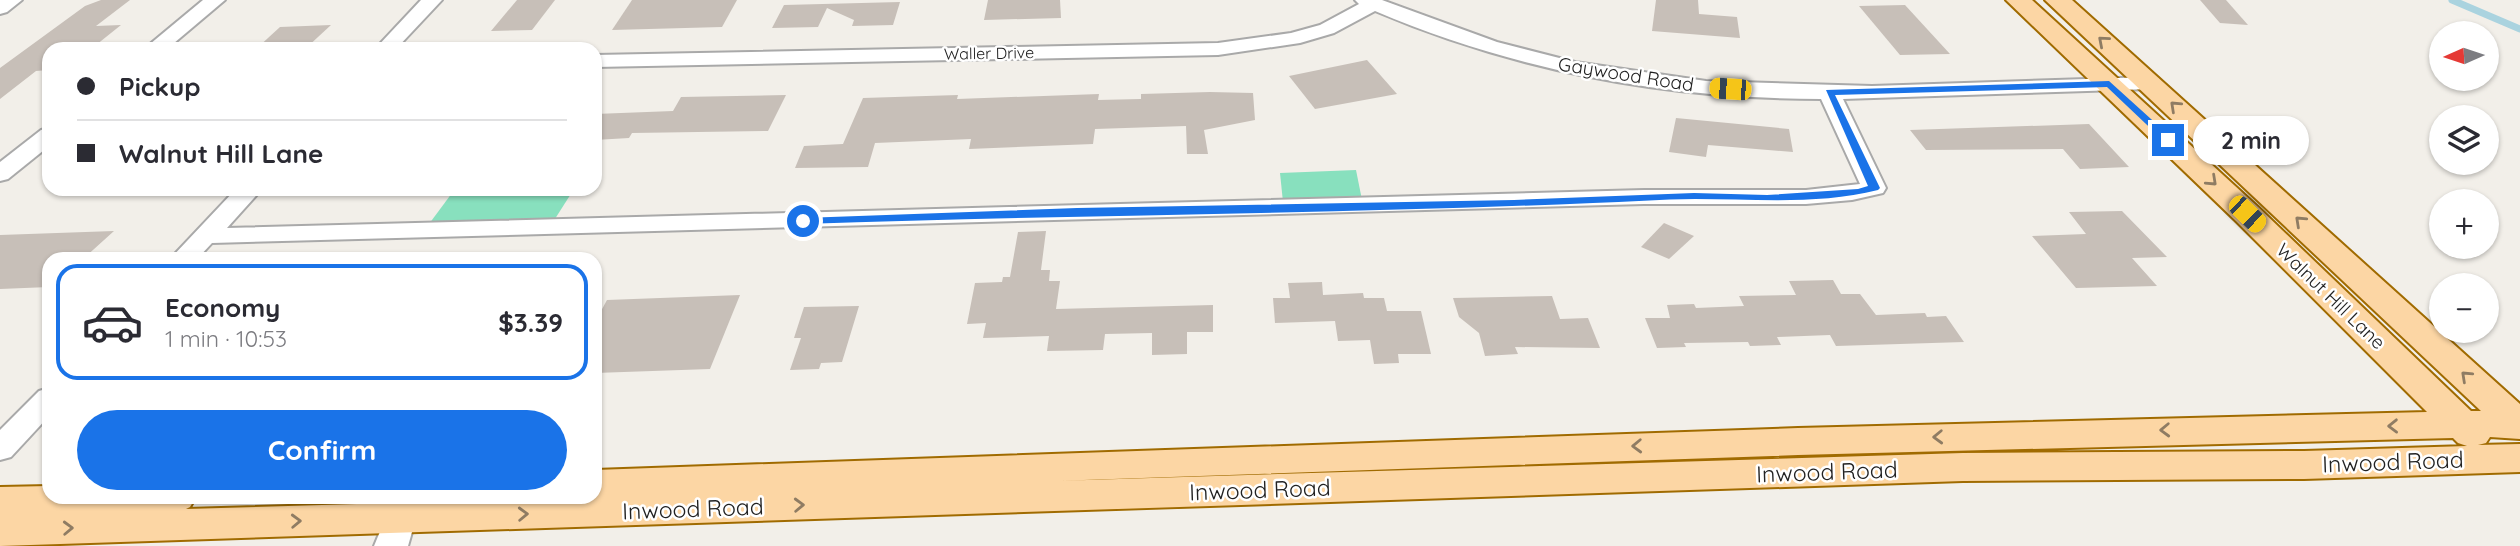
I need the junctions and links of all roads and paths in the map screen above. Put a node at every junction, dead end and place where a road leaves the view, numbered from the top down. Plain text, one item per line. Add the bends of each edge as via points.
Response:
1 (12, 0) edge
2 (215, 0) edge
3 (432, 0) edge
4 (2018, 0) edge
5 (2057, 0) edge
6 (1369, 2) edge
7 (0, 8) edge
8 (163, 42) edge
9 (392, 42) edge
10 (602, 61) edge
11 (2150, 83) junction
12 (2109, 84) junction
13 (1829, 92) junction
14 (42, 141) edge
15 (0, 174) edge
16 (243, 196) edge
17 (205, 236) junction
18 (190, 252) edge
19 (42, 405) edge
20 (2461, 424) junction
21 (2207, 429) junction
22 (2516, 445) edge
23 (0, 449) edge
24 (1694, 460) junction
25 (2238, 464) junction
26 (1066, 482) junction
27 (602, 484) edge
28 (42, 501) edge
29 (0, 502) edge
30 (401, 520) edge
31 (0, 530) edge

1 - 7 street
2 - 8 street
3 - 9 street
4 - 12 main road, Walnut Hill Lane
11 -> 5 main road, Walnut Hill Lane
6 - 10 street, Waller Drive via 1327,29 1293,39 1218,49
6 - 13 street, Gaywood Road via 1496,50 1584,70 1704,87
11 - 12 street, Gaywood Road
22 -> 11 main road, Walnut Hill Lane
12 - 13 street, Gaywood Road
12 -> 20 main road, Walnut Hill Lane
13 - 17 street via 1874,188 1767,198 1694,196 462,233
14 - 15 street
16 - 17 street
17 - 18 street
19 - 23 street
20 -> 21 main road, Inwood Road
20 - 22 main road, Walnut Hill Lane
21 -> 24 main road, Inwood Road
21 - 25 main road
22 - 25 main road, Inwood Road via 2304,465
24 - 25 main road, Inwood Road via 1963,467
24 - 26 main road, Inwood Road
26 - 27 main road, Inwood Road
30 -> 26 main road, Inwood Road
28 - 29 main road
31 -> 30 main road, Inwood Road

